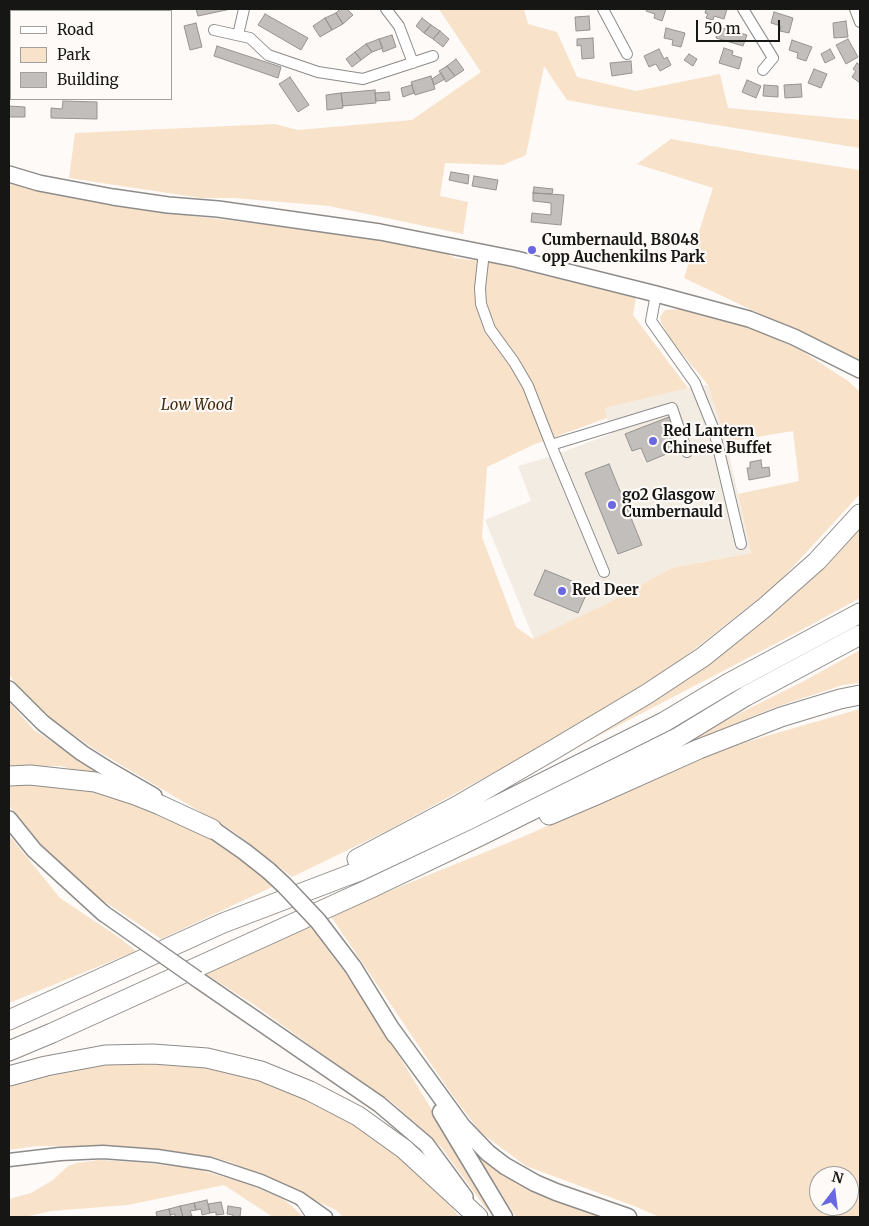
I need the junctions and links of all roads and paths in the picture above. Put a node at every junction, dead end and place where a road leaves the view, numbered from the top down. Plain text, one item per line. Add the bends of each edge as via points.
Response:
1 (244, 9) edge
2 (386, 9) edge
3 (603, 9) edge
4 (743, 9) edge
5 (855, 9) edge
6 (860, 22) edge
7 (214, 30) dead end
8 (238, 35) junction
9 (627, 54) dead end
10 (433, 56) dead end
11 (413, 63) junction
12 (763, 70) dead end
13 (9, 174) edge
14 (484, 252) junction
15 (656, 294) junction
16 (837, 359) junction
17 (860, 370) edge
18 (860, 379) edge
19 (551, 445) junction
20 (687, 452) dead end
21 (860, 514) edge
22 (741, 544) dead end
23 (604, 572) dead end
24 (860, 613) edge
25 (860, 634) edge
26 (9, 689) edge
27 (860, 695) edge
28 (9, 776) edge
29 (9, 819) edge
30 (212, 829) junction
31 (371, 888) junction
32 (223, 923) junction
33 (9, 1020) edge
34 (390, 1027) junction
35 (9, 1051) edge
36 (9, 1076) edge
37 (9, 1160) edge
38 (299, 1198) junction
39 (312, 1217) edge
40 (326, 1217) edge
41 (479, 1217) edge
42 (504, 1217) edge
43 (628, 1217) edge

1 - 8 street
2 - 11 street via 399,26
3 - 9 street
4 - 12 street via 773,58
5 - 6 street
7 - 8 street
8 - 11 street via 250,38 268,55 318,72 363,79
10 - 11 street
13 - 14 main road via 113,197 380,232
14 - 15 main road
14 - 19 street via 481,304 490,329 528,386
15 - 16 main road via 749,319
15 - 22 street via 651,321 695,383 714,430
16 - 17 main road
16 - 18 main road
19 - 20 street via 672,408
19 - 23 street
21 - 32 highway via 817,561 764,608 704,657 647,694 457,806 362,857
24 - 32 highway via 664,722 466,821 362,870
25 - 31 highway via 677,738
26 - 30 main road via 43,723 82,753
27 - 31 highway via 772,720
28 - 30 highway via 95,782 160,805
29 - 41 main road, bridge via 34,850 103,913 379,1104 426,1144
30 - 34 main road, bridge via 269,871 318,920 353,967
31 - 35 highway
32 - 33 highway
34 - 42 main road
34 - 43 main road via 462,1126 488,1153 535,1183
36 - 41 highway via 104,1056 153,1054 207,1058 261,1072 310,1091 358,1116 404,1149
37 - 38 street via 103,1152 157,1156 210,1164
38 - 39 street
38 - 40 street

